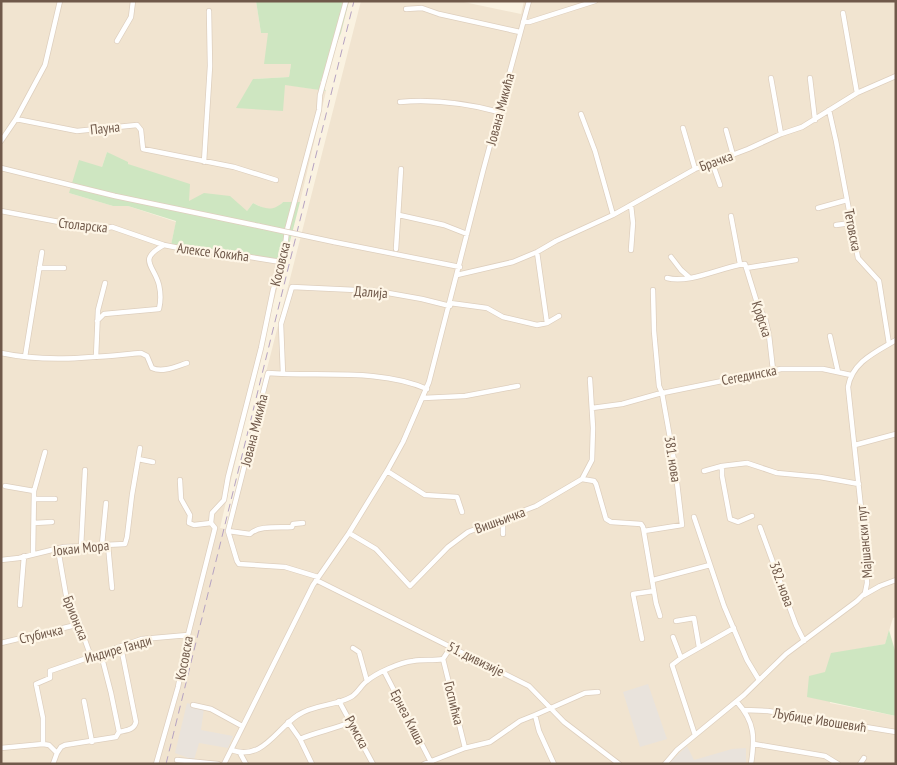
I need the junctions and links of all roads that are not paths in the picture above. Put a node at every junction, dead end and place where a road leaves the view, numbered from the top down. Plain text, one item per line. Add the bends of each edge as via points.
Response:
1 (60, 1) edge
2 (133, 1) edge
3 (346, 1) edge
4 (529, 1) edge
5 (595, 1) edge
6 (406, 9) dead end
7 (209, 11) dead end
8 (843, 14) dead end
9 (523, 22) junction
10 (520, 32) junction
11 (117, 41) dead end
12 (896, 76) edge
13 (770, 78) dead end
14 (810, 78) dead end
15 (857, 93) junction
16 (400, 102) dead end
17 (829, 110) junction
18 (499, 112) junction
19 (581, 114) dead end
20 (16, 119) junction
21 (815, 120) junction
22 (683, 128) dead end
23 (726, 130) dead end
24 (781, 134) junction
25 (1, 141) edge
26 (733, 155) junction
27 (204, 162) junction
28 (712, 162) junction
29 (1, 168) edge
30 (695, 169) junction
31 (401, 170) dead end
32 (276, 180) dead end
33 (720, 185) dead end
34 (847, 200) junction
35 (631, 205) junction
36 (818, 208) dead end
37 (1, 211) edge
38 (399, 215) junction
39 (613, 215) junction
40 (732, 216) dead end
41 (851, 223) junction
42 (836, 226) dead end
43 (467, 234) junction
44 (164, 245) junction
45 (396, 250) dead end
46 (631, 250) dead end
47 (42, 252) dead end
48 (538, 252) junction
49 (671, 258) dead end
50 (796, 260) dead end
51 (281, 262) junction
52 (740, 264) junction
53 (460, 267) junction
54 (39, 268) junction
55 (64, 268) dead end
56 (746, 268) junction
57 (457, 275) junction
58 (667, 278) dead end
59 (690, 278) junction
60 (105, 284) dead end
61 (653, 290) dead end
62 (450, 304) junction
63 (559, 316) dead end
64 (97, 321) junction
65 (547, 323) junction
66 (830, 336) dead end
67 (896, 340) edge
68 (889, 344) junction
69 (1, 353) edge
70 (25, 357) junction
71 (96, 357) junction
72 (187, 363) dead end
73 (773, 370) junction
74 (838, 372) junction
75 (283, 374) junction
76 (851, 375) junction
77 (590, 379) dead end
78 (518, 386) dead end
79 (427, 389) junction
80 (662, 393) junction
81 (423, 398) junction
82 (592, 408) junction
83 (896, 434) edge
84 (855, 445) junction
85 (140, 448) dead end
86 (45, 452) dead end
87 (138, 459) junction
88 (153, 462) dead end
89 (722, 466) junction
90 (85, 470) dead end
91 (387, 471) junction
92 (704, 471) dead end
93 (582, 479) junction
94 (180, 480) dead end
95 (859, 484) junction
96 (5, 486) dead end
97 (34, 491) junction
98 (34, 499) junction
99 (55, 499) dead end
100 (106, 503) dead end
101 (462, 512) dead end
102 (752, 516) dead end
103 (694, 517) dead end
104 (504, 519) junction
105 (52, 522) dead end
106 (211, 523) junction
107 (303, 523) dead end
108 (34, 524) junction
109 (760, 527) dead end
110 (228, 531) junction
111 (644, 531) junction
112 (350, 533) junction
113 (503, 534) dead end
114 (105, 545) junction
115 (81, 547) junction
116 (58, 549) junction
117 (33, 554) junction
118 (24, 556) junction
119 (1, 560) edge
120 (710, 565) junction
121 (317, 579) junction
122 (652, 580) junction
123 (896, 580) edge
124 (112, 588) dead end
125 (654, 591) junction
126 (863, 596) junction
127 (20, 605) dead end
128 (660, 616) dead end
129 (676, 621) dead end
130 (80, 624) junction
131 (734, 628) junction
132 (188, 635) junction
133 (673, 637) dead end
134 (642, 639) dead end
135 (804, 641) junction
136 (1, 643) edge
137 (121, 647) junction
138 (451, 647) junction
139 (699, 647) junction
140 (353, 648) dead end
141 (101, 654) junction
142 (91, 657) junction
143 (681, 658) junction
144 (443, 659) junction
145 (384, 671) junction
146 (50, 678) junction
147 (759, 680) junction
148 (367, 681) junction
149 (52, 685) dead end
150 (598, 692) dead end
151 (84, 701) dead end
152 (339, 701) junction
153 (737, 702) junction
154 (193, 704) dead end
155 (550, 709) junction
156 (744, 710) junction
157 (535, 715) junction
158 (288, 722) junction
159 (351, 722) junction
160 (242, 726) junction
161 (119, 732) junction
162 (896, 732) edge
163 (694, 735) junction
164 (300, 739) junction
165 (92, 742) junction
166 (43, 744) junction
167 (754, 744) junction
168 (1, 748) edge
169 (465, 748) junction
170 (231, 750) junction
171 (57, 752) junction
172 (240, 753) junction
173 (864, 758) dead end
174 (177, 760) dead end
175 (431, 762) edge
176 (53, 764) edge
177 (156, 764) edge
178 (218, 764) edge
179 (224, 764) edge
180 (246, 764) edge
181 (312, 764) edge
182 (373, 764) edge
183 (424, 764) edge
184 (554, 764) edge
185 (619, 764) edge
186 (665, 764) edge
187 (752, 764) edge
188 (838, 764) edge
189 (860, 764) edge

1 - 20 street via 45,66
2 - 11 street via 131,17
3 - 51 street, Косовска via 320,95
4 - 9 street, Јована Микића
5 - 9 street
6 - 10 street via 422,8
7 - 27 street via 210,66
8 - 15 street
9 - 10 street, Јована Микића
10 - 18 street, Јована Микића
12 - 15 street, Брачка
13 - 24 street
14 - 21 street
15 - 17 street, Брачка
16 - 18 street via 447,101
17 - 21 street, Брачка
17 - 34 street, Тетовска
18 - 43 street, Јована Микића
19 - 39 street
20 - 25 street
20 - 27 street, Пауна via 77,131 138,125 143,149
21 - 24 street, Брачка
22 - 30 street
23 - 26 street
24 - 26 street, Брачка
26 - 28 street, Брачка
27 - 32 street, Пауна
28 - 30 street, Брачка
28 - 33 street
29 - 53 street, bridge via 115,196
30 - 35 street, Брачка
31 - 38 street
34 - 36 street
34 - 41 street, Тетовска
35 - 39 street, Брачка
35 - 46 street
37 - 44 street, Столарска via 90,228 112,227
38 - 43 street
38 - 45 street
39 - 48 street, Брачка
40 - 52 street
41 - 42 street
41 - 68 street, Тетовска via 858,258 879,281
43 - 53 street, Јована Микића
44 - 51 street, Алексе Кокића
44 - 64 street, Алексе Кокића via 152,252 150,258 151,270 159,283 159,309 104,314
47 - 54 street
48 - 57 street, Брачка via 513,262
48 - 65 street
49 - 59 street
50 - 56 street
51 - 106 street, Косовска via 224,500 212,513
52 - 56 street via 745,264
52 - 59 street
53 - 57 street, Јована Микића
54 - 55 street
54 - 70 street
56 - 73 street, Крфска via 765,318
57 - 62 street, Јована Микића
58 - 59 street
60 - 64 street
61 - 80 street via 658,386
62 - 65 street, Далија via 487,308 503,317 537,325
62 - 75 street, Далија via 377,291 292,287 281,324
62 - 79 street, Јована Микића
63 - 65 street
64 - 71 street
66 - 74 street
67 - 68 street
68 - 76 street via 862,362
69 - 70 street
70 - 71 street via 62,360
71 - 72 street via 144,354 152,368 159,370
73 - 74 street, Сегединска via 799,368
73 - 80 street, Сегединска
74 - 76 street, Сегединска
75 - 79 street, Јована Микића via 373,377
75 - 110 street, Јована Микића via 268,373
76 - 84 street, Мајшански пут via 848,392
77 - 82 street
78 - 81 street via 465,396
79 - 81 street, Јована Микића
80 - 82 street, Сегединска
80 - 111 street, 381. нова via 682,525
81 - 91 street, Јована Микића
82 - 93 street via 592,460
83 - 84 street
84 - 95 street, Мајшански пут
85 - 87 street, Јокаи Мора
86 - 97 street
87 - 88 street
87 - 114 street, Јокаи Мора via 126,542
89 - 92 street
89 - 95 street via 747,462 780,473
89 - 102 street via 730,519 738,522
90 - 115 street
91 - 101 street via 425,494 457,497
91 - 112 street, Јована Микића
93 - 104 street, Вишњичка via 549,500
93 - 111 street via 596,484 606,519 641,524
94 - 106 street via 181,499 190,515 189,523
95 - 126 street, Мајшански пут via 867,583
96 - 97 street
97 - 98 street
98 - 99 street
98 - 108 street
100 - 114 street
103 - 120 street
104 - 112 street, Вишњичка via 457,539 410,586 376,549
104 - 113 street
105 - 108 street
106 - 132 street, Косовска via 215,528
107 - 110 street via 254,530 250,534
108 - 117 street
109 - 135 street, 382. нова
110 - 121 street, Јована Микића via 239,564 285,567
111 - 122 street
112 - 121 street, Јована Микића
114 - 115 street, Јокаи Мора
114 - 124 street
115 - 116 street, Јокаи Мора
116 - 117 street, Јокаи Мора
116 - 130 street, Брионска via 66,595
117 - 118 street, Јокаи Мора
118 - 119 street, Јокаи Мора
118 - 127 street
120 - 122 street
120 - 131 street
121 - 138 street, 51. дивизије
121 - 160 street, Јована Микића
122 - 125 street
123 - 126 street
125 - 128 street
125 - 134 street via 633,594
126 - 135 street, Мајшански пут
129 - 139 street via 694,618
130 - 136 street, Стубичка
130 - 142 street, Брионска
131 - 139 street
131 - 147 street
132 - 137 street, Индире Ганди via 142,639
132 - 177 street, Косовска via 178,686
133 - 143 street
135 - 147 street, Мајшански пут
137 - 141 street, Индире Ганди
137 - 161 street via 136,722 130,730
138 - 144 street
138 - 155 street, 51. дивизије via 529,686
139 - 143 street
140 - 148 street via 359,652
141 - 142 street, Индире Ганди
141 - 161 street, Брионска
142 - 146 street, Индире Ганди via 50,671
143 - 163 street via 672,665
144 - 145 street via 413,661
144 - 169 street, Госпићка
145 - 148 street
145 - 175 street, Ернеа Киша
146 - 149 street
146 - 166 street via 36,684
147 - 153 street, Мајшански пут
148 - 152 street via 354,696
150 - 155 street via 585,693
151 - 165 street
152 - 158 street via 313,708
152 - 159 street, Румска
153 - 156 street
153 - 163 street, Мајшански пут
154 - 160 street via 211,709
155 - 157 street
155 - 185 street, 51. дивизије
156 - 162 street, Љубице Ивошевић
156 - 167 street via 751,722
157 - 169 street via 490,742
157 - 184 street
158 - 164 street
158 - 172 street via 264,746
159 - 164 street
159 - 182 street, Румска
160 - 170 street, Јована Микића
161 - 165 street via 116,737
163 - 186 street, Мајшански пут
164 - 181 street
165 - 171 street via 65,745
166 - 168 street
166 - 171 street
167 - 187 street
167 - 188 street via 825,756
169 - 175 street
170 - 172 street
170 - 179 street, Јована Микића
171 - 176 street
172 - 180 street
173 - 189 street
174 - 178 street
175 - 183 street

